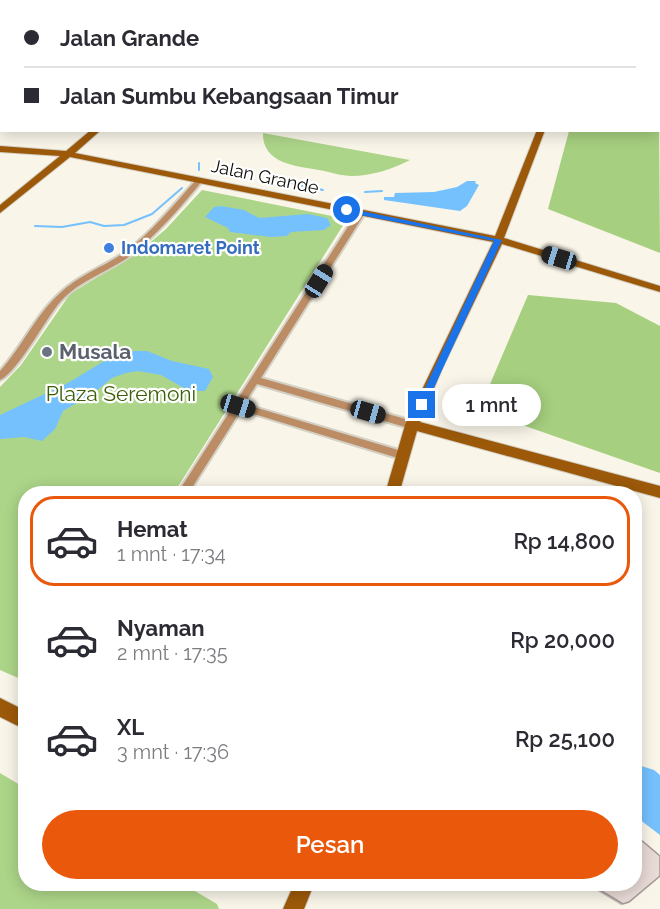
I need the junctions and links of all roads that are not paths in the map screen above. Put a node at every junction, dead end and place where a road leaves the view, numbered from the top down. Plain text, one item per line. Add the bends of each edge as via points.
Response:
1 (95, 132) edge
2 (540, 132) edge
3 (0, 149) edge
4 (69, 154) junction
5 (199, 180) junction
6 (0, 210) edge
7 (361, 213) junction
8 (499, 240) junction
9 (660, 289) edge
10 (0, 377) edge
11 (256, 380) junction
12 (238, 406) junction
13 (412, 424) junction
14 (400, 455) junction
15 (187, 486) edge
16 (394, 486) edge
17 (638, 486) edge
18 (642, 487) edge
19 (660, 492) edge
20 (0, 707) edge
21 (18, 717) edge
22 (301, 891) edge
23 (293, 909) edge

1 - 4 street
2 - 8 street
3 - 4 street, Jalan Grande
4 - 5 street, Jalan Grande
4 - 6 street
5 - 7 street, Jalan Grande
5 - 10 street via 137,246 62,296
7 - 8 street, Jalan Grande
7 - 11 street
8 - 9 street, Jalan Grande
8 - 13 street
11 - 12 street
11 - 13 street
12 - 14 street
12 - 15 street
13 - 14 street
13 - 17 street
14 - 16 street
18 - 19 street
20 - 21 street
22 - 23 street

